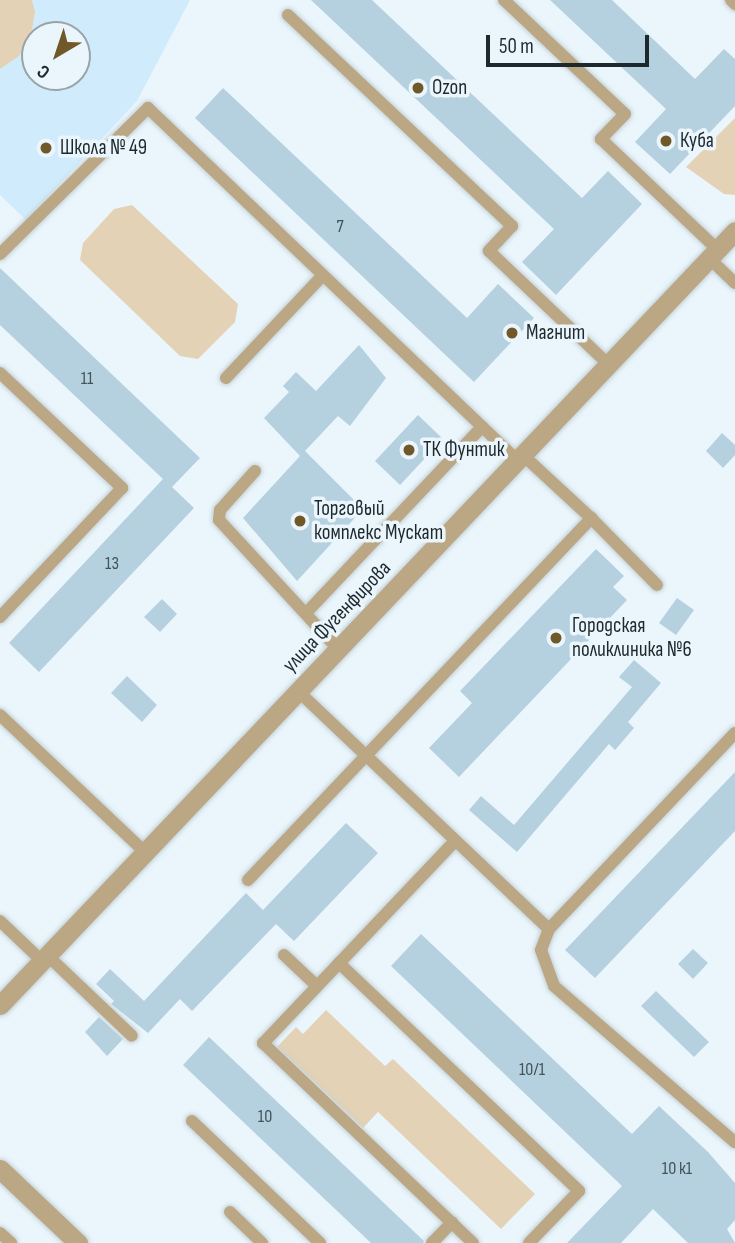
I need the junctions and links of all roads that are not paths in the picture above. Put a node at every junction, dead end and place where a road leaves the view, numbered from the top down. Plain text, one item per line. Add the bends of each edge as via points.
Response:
1 (504, 0) edge
2 (731, 0) edge
3 (735, 4) edge
4 (288, 15) dead end
5 (735, 231) edge
6 (713, 253) junction
7 (0, 254) edge
8 (322, 276) junction
9 (735, 283) edge
10 (608, 364) junction
11 (0, 373) edge
12 (226, 378) dead end
13 (482, 427) junction
14 (520, 457) junction
15 (255, 471) dead end
16 (591, 518) junction
17 (657, 584) dead end
18 (307, 611) junction
19 (0, 617) edge
20 (338, 649) junction
21 (298, 691) junction
22 (0, 715) edge
23 (735, 733) edge
24 (366, 756) junction
25 (455, 841) junction
26 (145, 852) junction
27 (248, 880) dead end
28 (0, 921) edge
29 (549, 929) junction
30 (284, 955) dead end
31 (44, 958) junction
32 (339, 963) junction
33 (317, 986) junction
34 (0, 1005) edge
35 (132, 1036) dead end
36 (192, 1121) dead end
37 (735, 1142) edge
38 (0, 1169) edge
39 (230, 1212) dead end
40 (452, 1222) junction
41 (0, 1233) edge
42 (11, 1243) edge
43 (78, 1243) edge
44 (262, 1243) edge
45 (320, 1243) edge
46 (432, 1243) edge
47 (473, 1243) edge
48 (529, 1243) edge

1 - 6 lane via 625,114 601,139
2 - 3 lane
4 - 10 lane via 512,226 489,251
5 - 6 street, улица Фугенфирова
6 - 9 lane
6 - 10 street, улица Фугенфирова
7 - 8 lane via 148,108
8 - 12 lane
8 - 13 lane
10 - 14 street, улица Фугенфирова
11 - 19 lane via 122,488
13 - 14 lane
13 - 18 lane
14 - 16 lane
14 - 20 street, улица Фугенфирова
15 - 18 lane via 218,517
16 - 17 lane
16 - 24 lane
18 - 20 lane
20 - 21 street, улица Фугенфирова
21 - 24 lane
21 - 26 street, улица Фугенфирова
22 - 26 lane
23 - 29 lane
24 - 25 lane
24 - 27 lane
25 - 29 lane
25 - 32 lane
26 - 31 street, улица Фугенфирова
28 - 31 lane
29 - 37 lane via 541,950 554,986
30 - 33 lane
31 - 34 street, улица Фугенфирова
31 - 35 lane
32 - 33 lane
32 - 48 lane via 579,1191
33 - 40 lane via 263,1043
36 - 45 lane
38 - 43 street
39 - 44 lane
40 - 46 lane
40 - 47 lane
41 - 42 lane

